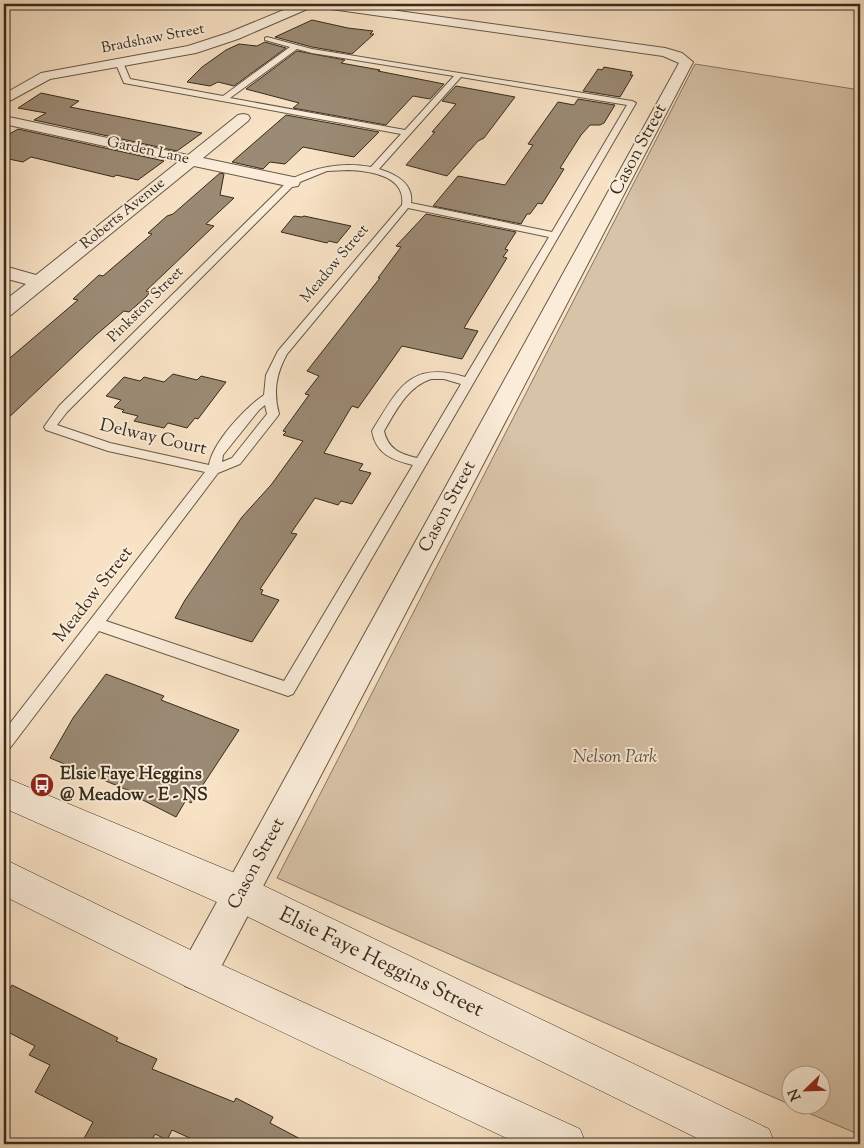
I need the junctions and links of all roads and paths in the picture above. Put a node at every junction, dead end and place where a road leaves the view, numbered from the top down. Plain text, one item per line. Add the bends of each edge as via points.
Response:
1 (308, 4) edge
2 (324, 4) edge
3 (267, 39) dead end
4 (295, 47) junction
5 (118, 62) junction
6 (459, 75) junction
7 (224, 99) junction
8 (4, 100) edge
9 (243, 118) dead end
10 (4, 120) edge
11 (407, 132) junction
12 (190, 161) junction
13 (373, 170) junction
14 (292, 182) junction
15 (406, 205) junction
16 (553, 235) junction
17 (4, 272) edge
18 (39, 282) junction
19 (4, 311) edge
20 (468, 382) junction
21 (268, 398) junction
22 (83, 439) joint
23 (420, 463) junction
24 (214, 470) junction
25 (96, 624) junction
26 (4, 743) edge
27 (4, 792) edge
28 (4, 878) edge
29 (241, 894) junction
30 (198, 973) junction
31 (566, 1144) edge
32 (754, 1144) edge

1 - 5 street, Bradshaw Street via 214,44
2 - 29 street, Cason Street via 665,52 686,62
3 - 4 lane
4 - 6 lane
4 - 7 lane
5 - 7 lane via 127,81
5 - 8 street, Bradshaw Street via 46,76
6 - 11 lane
6 - 16 lane via 632,103
7 - 11 lane
9 - 12 street, Roberts Avenue
10 - 12 street, Garden Lane
11 - 13 lane
12 - 14 street, Garden Lane
12 - 18 street, Roberts Avenue
13 - 14 lane via 330,168 309,173
13 - 15 lane via 402,184 407,194
14 - 22 lane, Pinkston Street via 62,409 50,427
15 - 16 lane
15 - 21 lane, Meadow Street via 282,353 273,368
16 - 20 lane
17 - 18 street
18 - 19 street, Roberts Avenue
20 - 23 lane
20 - 23 lane via 441,375 417,379 409,385 378,431 379,441 385,450
21 - 24 lane, Meadow Street via 255,407 217,454
21 - 24 lane, Meadow Street via 273,414 236,461
22 - 24 lane, Delway Court
23 - 25 lane via 288,689
24 - 25 lane, Meadow Street
25 - 26 lane, Meadow Street
27 - 29 main road, Elsie Faye Heggins Street
28 - 30 main road
29 - 30 street, Cason Street
29 - 32 main road, Elsie Faye Heggins Street
30 - 31 main road

